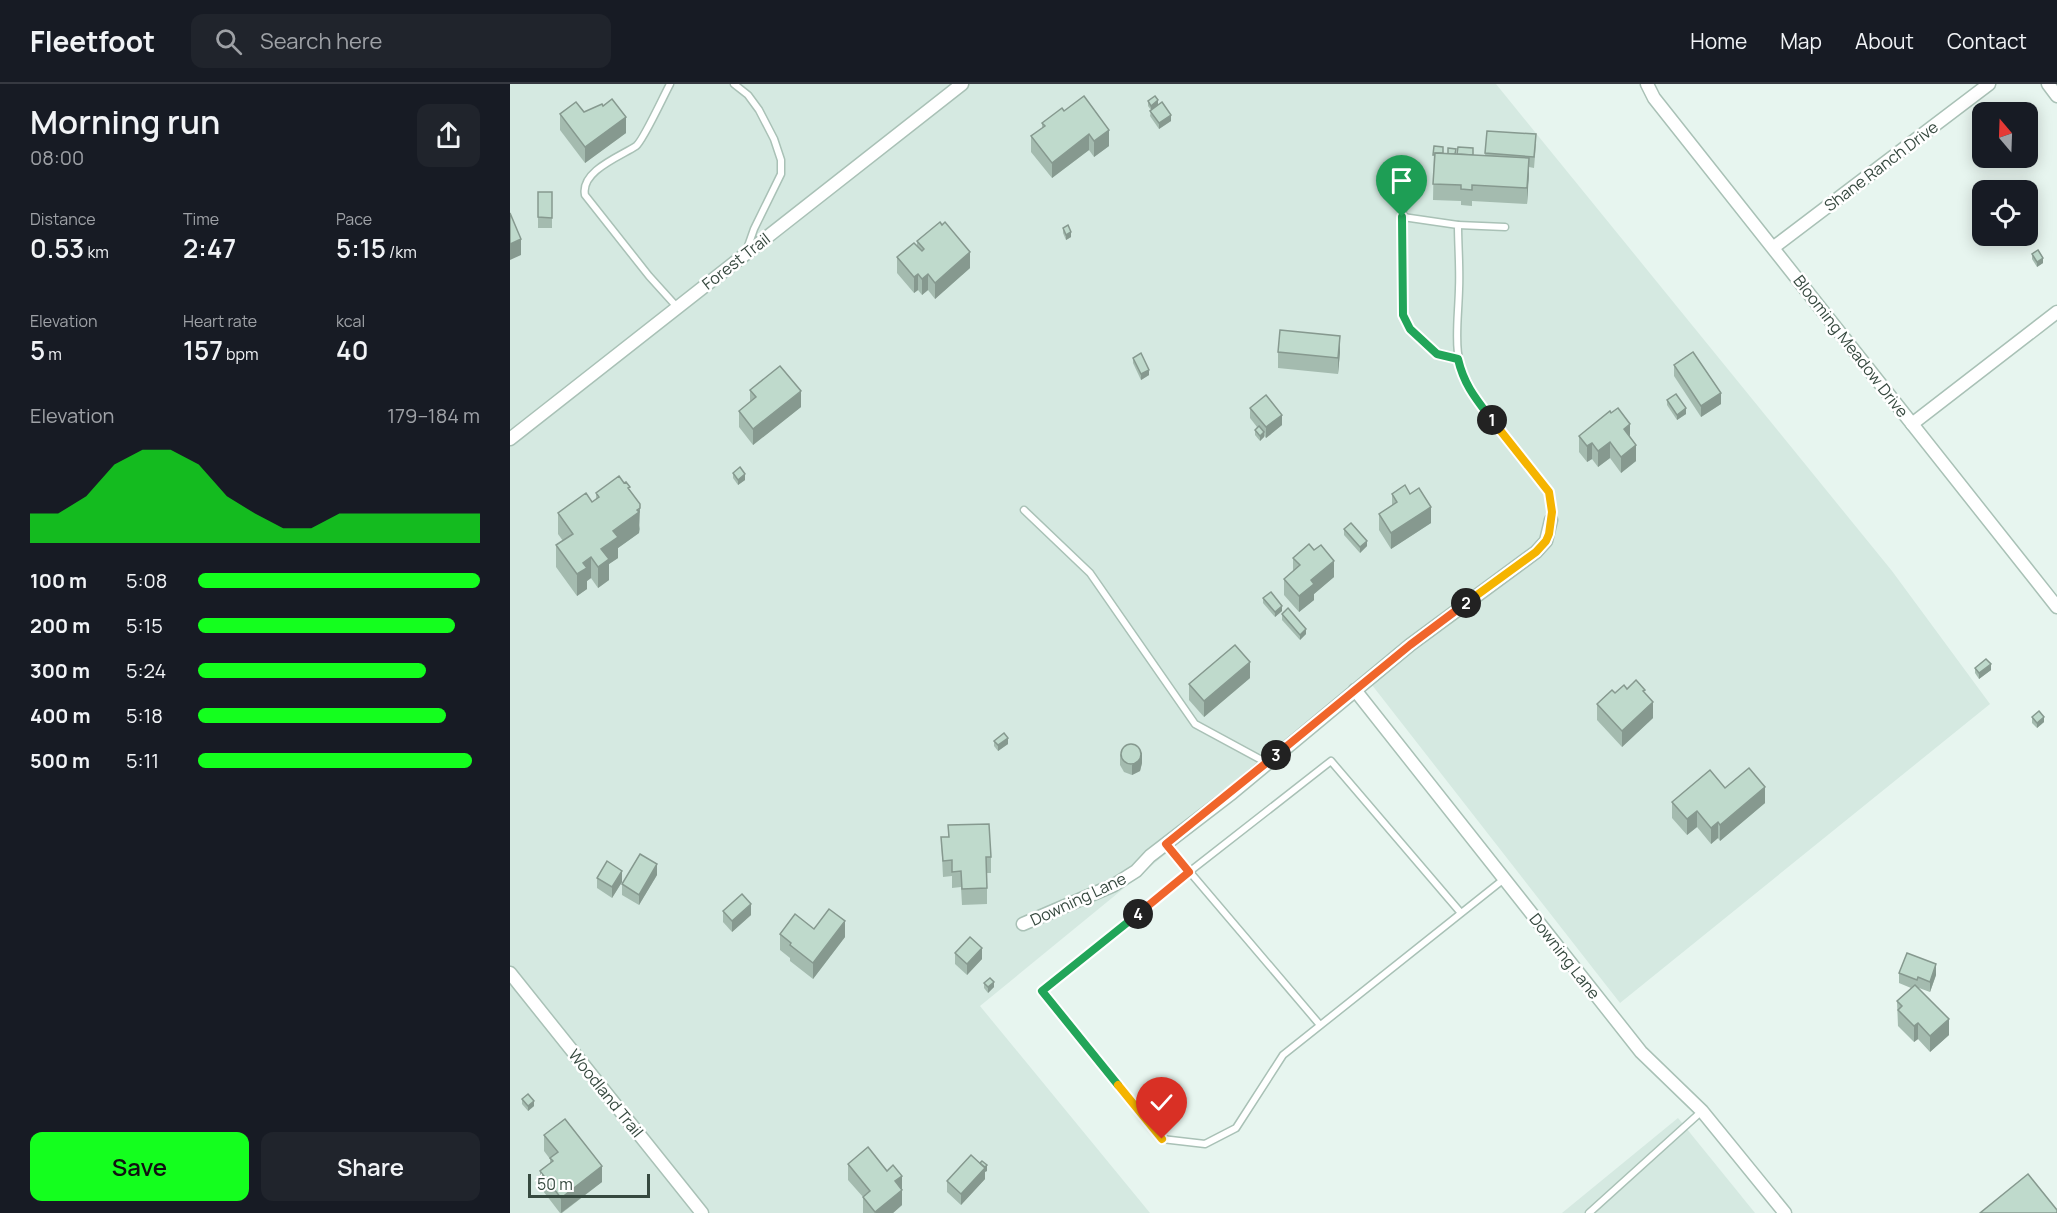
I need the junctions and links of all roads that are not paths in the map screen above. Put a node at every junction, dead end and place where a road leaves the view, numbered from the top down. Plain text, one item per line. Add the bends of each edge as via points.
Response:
1 (670, 84) edge
2 (734, 84) edge
3 (962, 84) edge
4 (1647, 84) edge
5 (1989, 84) edge
6 (2048, 84) edge
7 (2057, 96) edge
8 (1402, 186) dead end
9 (1402, 217) junction
10 (1458, 225) junction
11 (1506, 227) dead end
12 (1774, 247) junction
13 (745, 254) junction
14 (678, 308) junction
15 (2057, 312) edge
16 (1458, 359) junction
17 (1912, 424) junction
18 (510, 439) edge
19 (1024, 510) dead end
20 (1551, 520) joint
21 (2055, 600) edge
22 (1355, 690) junction
23 (1267, 763) junction
24 (1166, 844) junction
25 (1189, 872) junction
26 (1504, 879) junction
27 (1461, 913) junction
28 (1023, 924) dead end
29 (510, 973) edge
30 (1320, 1025) junction
31 (1702, 1111) junction
32 (700, 1212) edge
33 (1589, 1213) edge
34 (1785, 1213) edge

1 - 14 lane via 639,144 597,170 584,189
2 - 13 lane via 759,110 781,160 781,174
3 - 13 street, Forest Trail
4 - 12 street, Blooming Meadow Drive via 1654,99
5 - 12 street, Shane Ranch Drive
6 - 7 street
8 - 9 lane
9 - 10 lane
9 - 16 lane via 1403,315 1410,329 1437,354
10 - 11 lane
10 - 16 lane
12 - 17 street, Blooming Meadow Drive
13 - 14 street, Forest Trail
14 - 18 street, Forest Trail
15 - 17 street
16 - 20 lane via 1471,393 1549,492
17 - 21 street, Blooming Meadow Drive
19 - 23 lane via 1090,573 1195,724
20 - 22 street, Downing Lane via 1546,541 1536,552
22 - 23 street, Downing Lane
22 - 26 street, Downing Lane
23 - 24 street, Downing Lane
24 - 25 lane
24 - 28 street, Downing Lane via 1114,885
25 - 27 lane via 1331,761
25 - 30 lane
25 - 30 lane via 1042,991 1162,1139 1205,1144 1236,1128 1282,1055
26 - 27 lane
26 - 31 street, Downing Lane via 1641,1052
27 - 30 lane
29 - 32 street, Woodland Trail
31 - 33 lane
31 - 34 street, Downing Lane

